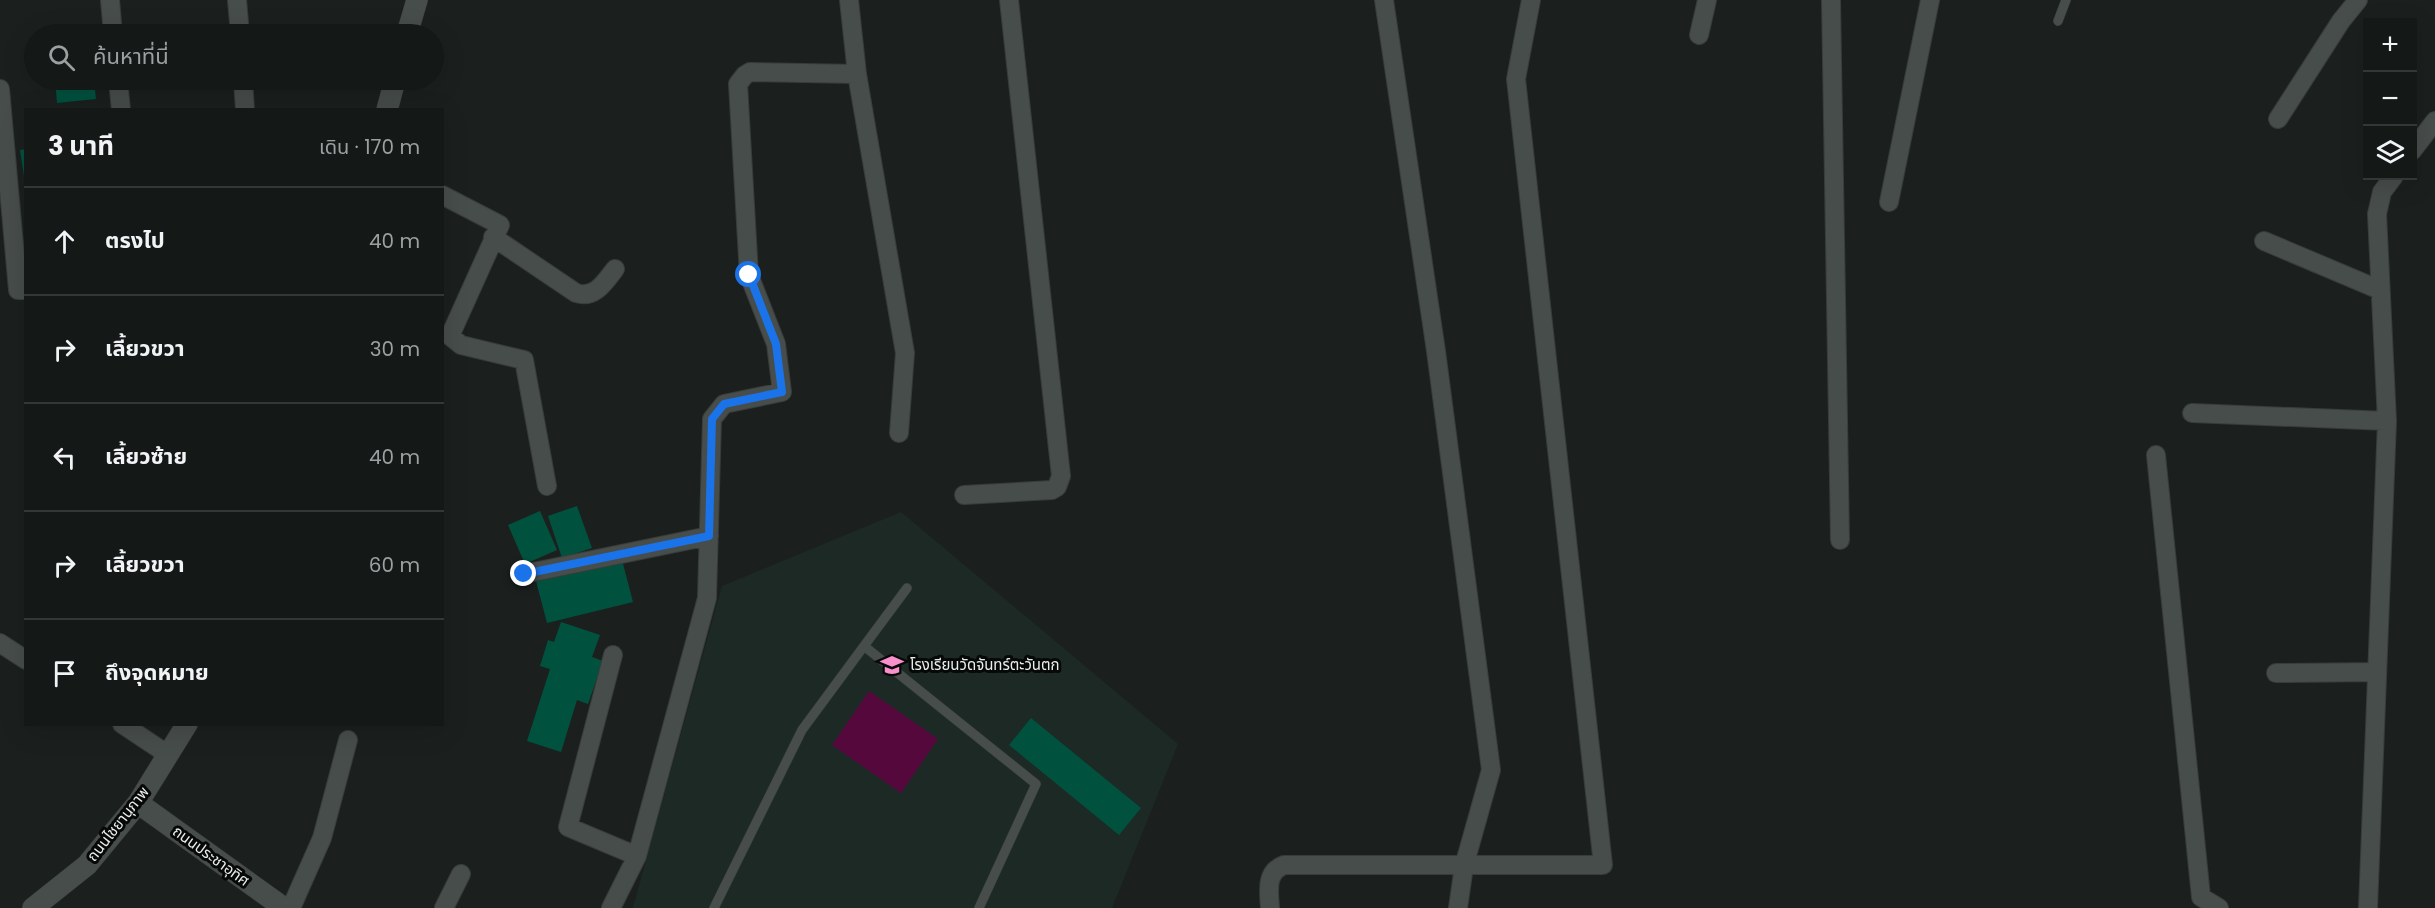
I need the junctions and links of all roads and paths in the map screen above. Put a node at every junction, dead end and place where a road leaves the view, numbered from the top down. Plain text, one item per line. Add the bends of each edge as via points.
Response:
1 (110, 0) edge
2 (237, 0) edge
3 (417, 0) edge
4 (849, 0) edge
5 (1009, 0) edge
6 (1384, 0) edge
7 (1531, 0) edge
8 (1707, 0) edge
9 (1831, 0) edge
10 (1930, 0) edge
11 (2066, 0) edge
12 (2358, 0) edge
13 (2058, 21) dead end
14 (112, 24) edge
15 (239, 24) edge
16 (410, 24) edge
17 (1699, 35) dead end
18 (857, 75) junction
19 (0, 88) edge
20 (119, 90) edge
21 (244, 90) edge
22 (392, 90) edge
23 (121, 108) edge
24 (245, 108) edge
25 (388, 108) edge
26 (2278, 119) dead end
27 (2435, 121) edge
28 (2417, 144) edge
29 (2391, 180) edge
30 (444, 196) edge
31 (1889, 202) dead end
32 (493, 237) junction
33 (2264, 241) dead end
34 (615, 269) dead end
35 (24, 290) edge
36 (2380, 290) junction
37 (2192, 413) dead end
38 (2387, 421) junction
39 (899, 433) dead end
40 (2156, 455) dead end
41 (547, 486) dead end
42 (964, 495) dead end
43 (709, 536) junction
44 (1840, 540) dead end
45 (524, 574) dead end
46 (907, 588) dead end
47 (0, 643) edge
48 (864, 646) junction
49 (613, 655) dead end
50 (24, 659) edge
51 (2377, 672) junction
52 (2276, 673) dead end
53 (125, 726) edge
54 (186, 726) edge
55 (348, 740) dead end
56 (167, 754) junction
57 (138, 803) junction
58 (637, 856) junction
59 (1464, 866) junction
60 (461, 874) dead end
61 (33, 908) edge
62 (284, 908) edge
63 (291, 908) edge
64 (444, 908) edge
65 (611, 908) edge
66 (714, 908) edge
67 (979, 908) edge
68 (1270, 908) edge
69 (1458, 908) edge
70 (2219, 908) edge
71 (2368, 908) edge

1 - 14 street
2 - 15 street
3 - 16 street
4 - 18 street
5 - 42 street via 1060,476 1052,490
6 - 59 street via 1436,351 1491,770
7 - 59 street via 1516,79 1603,865
8 - 17 street
9 - 44 street
10 - 31 street
11 - 13 lane
12 - 26 street
18 - 39 street via 905,353
18 - 43 street via 750,72 738,84 749,275 776,344 782,392 724,404 712,419
19 - 35 street via 18,290
20 - 23 street
21 - 24 street
22 - 25 street
27 - 28 street
29 - 36 street via 2382,192 2377,214
30 - 32 street via 500,225
32 - 34 street via 584,296 603,285
32 - 41 street via 450,336 461,345 524,360
33 - 36 street
36 - 38 street
37 - 38 street
38 - 51 street
40 - 70 street via 2201,897
43 - 45 street
43 - 58 street via 707,598
46 - 48 lane
47 - 50 street
48 - 66 lane via 802,730
48 - 67 lane via 1036,784
49 - 58 street via 568,827
51 - 52 street
51 - 71 street
53 - 56 street
54 - 56 street, ถนนไชยานุภาพ
55 - 63 street via 322,838
56 - 57 street, ถนนไชยานุภาพ
57 - 61 street, ถนนไชยานุภาพ via 87,865
57 - 62 street, ถนนประชาอุทิศ
58 - 65 street
59 - 68 street via 1284,865 1273,871 1270,878
59 - 69 street
60 - 64 street

